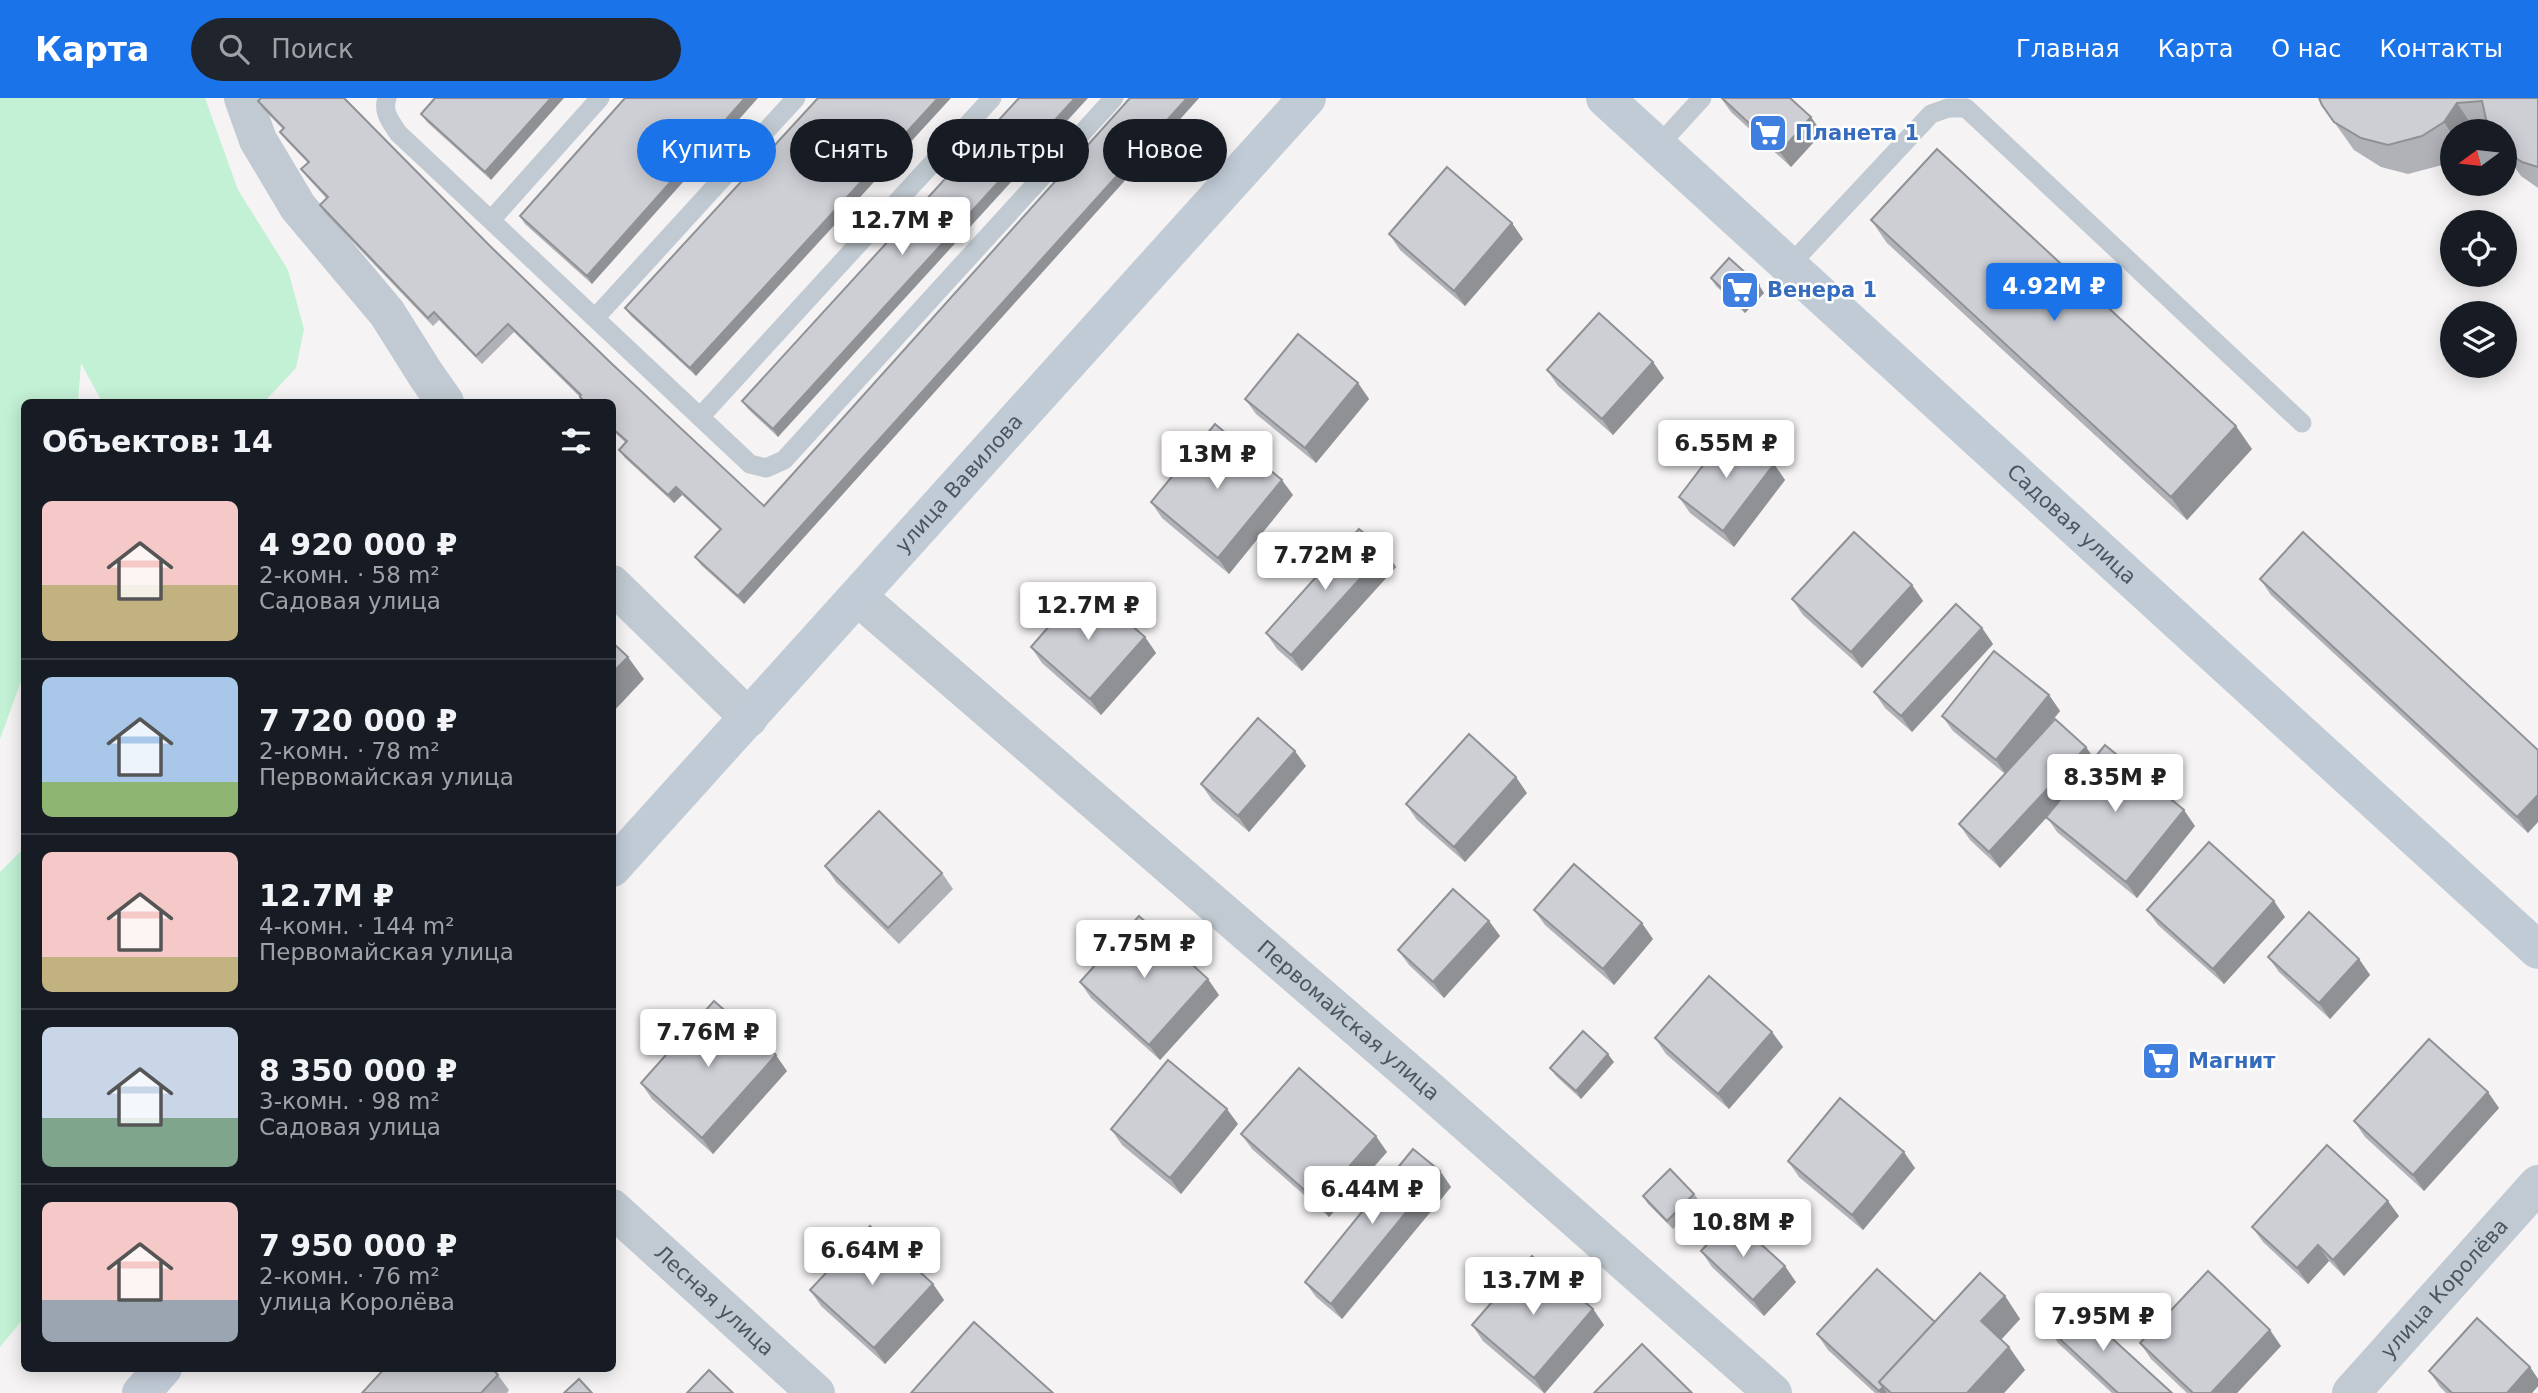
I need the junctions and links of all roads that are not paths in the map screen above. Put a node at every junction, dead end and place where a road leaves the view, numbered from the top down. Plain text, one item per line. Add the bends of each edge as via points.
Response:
1 (243, 98) edge
2 (387, 98) edge
3 (600, 98) edge
4 (796, 98) edge
5 (992, 98) edge
6 (1114, 98) edge
7 (1307, 98) edge
8 (1605, 98) edge
9 (1702, 98) edge
10 (1658, 146) junction
11 (491, 220) junction
12 (1789, 266) junction
13 (595, 318) junction
14 (444, 399) edge
15 (700, 417) junction
16 (2302, 423) dead end
17 (616, 588) edge
18 (858, 597) junction
19 (749, 718) junction
20 (616, 864) edge
21 (2538, 950) edge
22 (2538, 1184) edge
23 (616, 1212) edge
24 (159, 1372) edge
25 (141, 1393) edge
26 (817, 1393) edge
27 (1773, 1393) edge
28 (2351, 1393) edge

1 - 14 street via 258,140 298,207 387,313
2 - 11 lane via 387,117 398,133
3 - 11 lane
4 - 13 lane
5 - 15 lane
6 - 15 lane via 784,460 766,468 750,464
7 - 18 street, улица Вавилова
8 - 10 street, Садовая улица
9 - 10 lane
10 - 12 street, Садовая улица
11 - 13 lane
12 - 16 lane via 1931,114 1966,107
12 - 21 street, Садовая улица
13 - 15 lane
17 - 19 street
18 - 19 street, улица Вавилова
18 - 27 street, Первомайская улица
19 - 20 street, улица Вавилова
22 - 28 street, улица Королёва
23 - 26 street, Лесная улица
24 - 25 street

